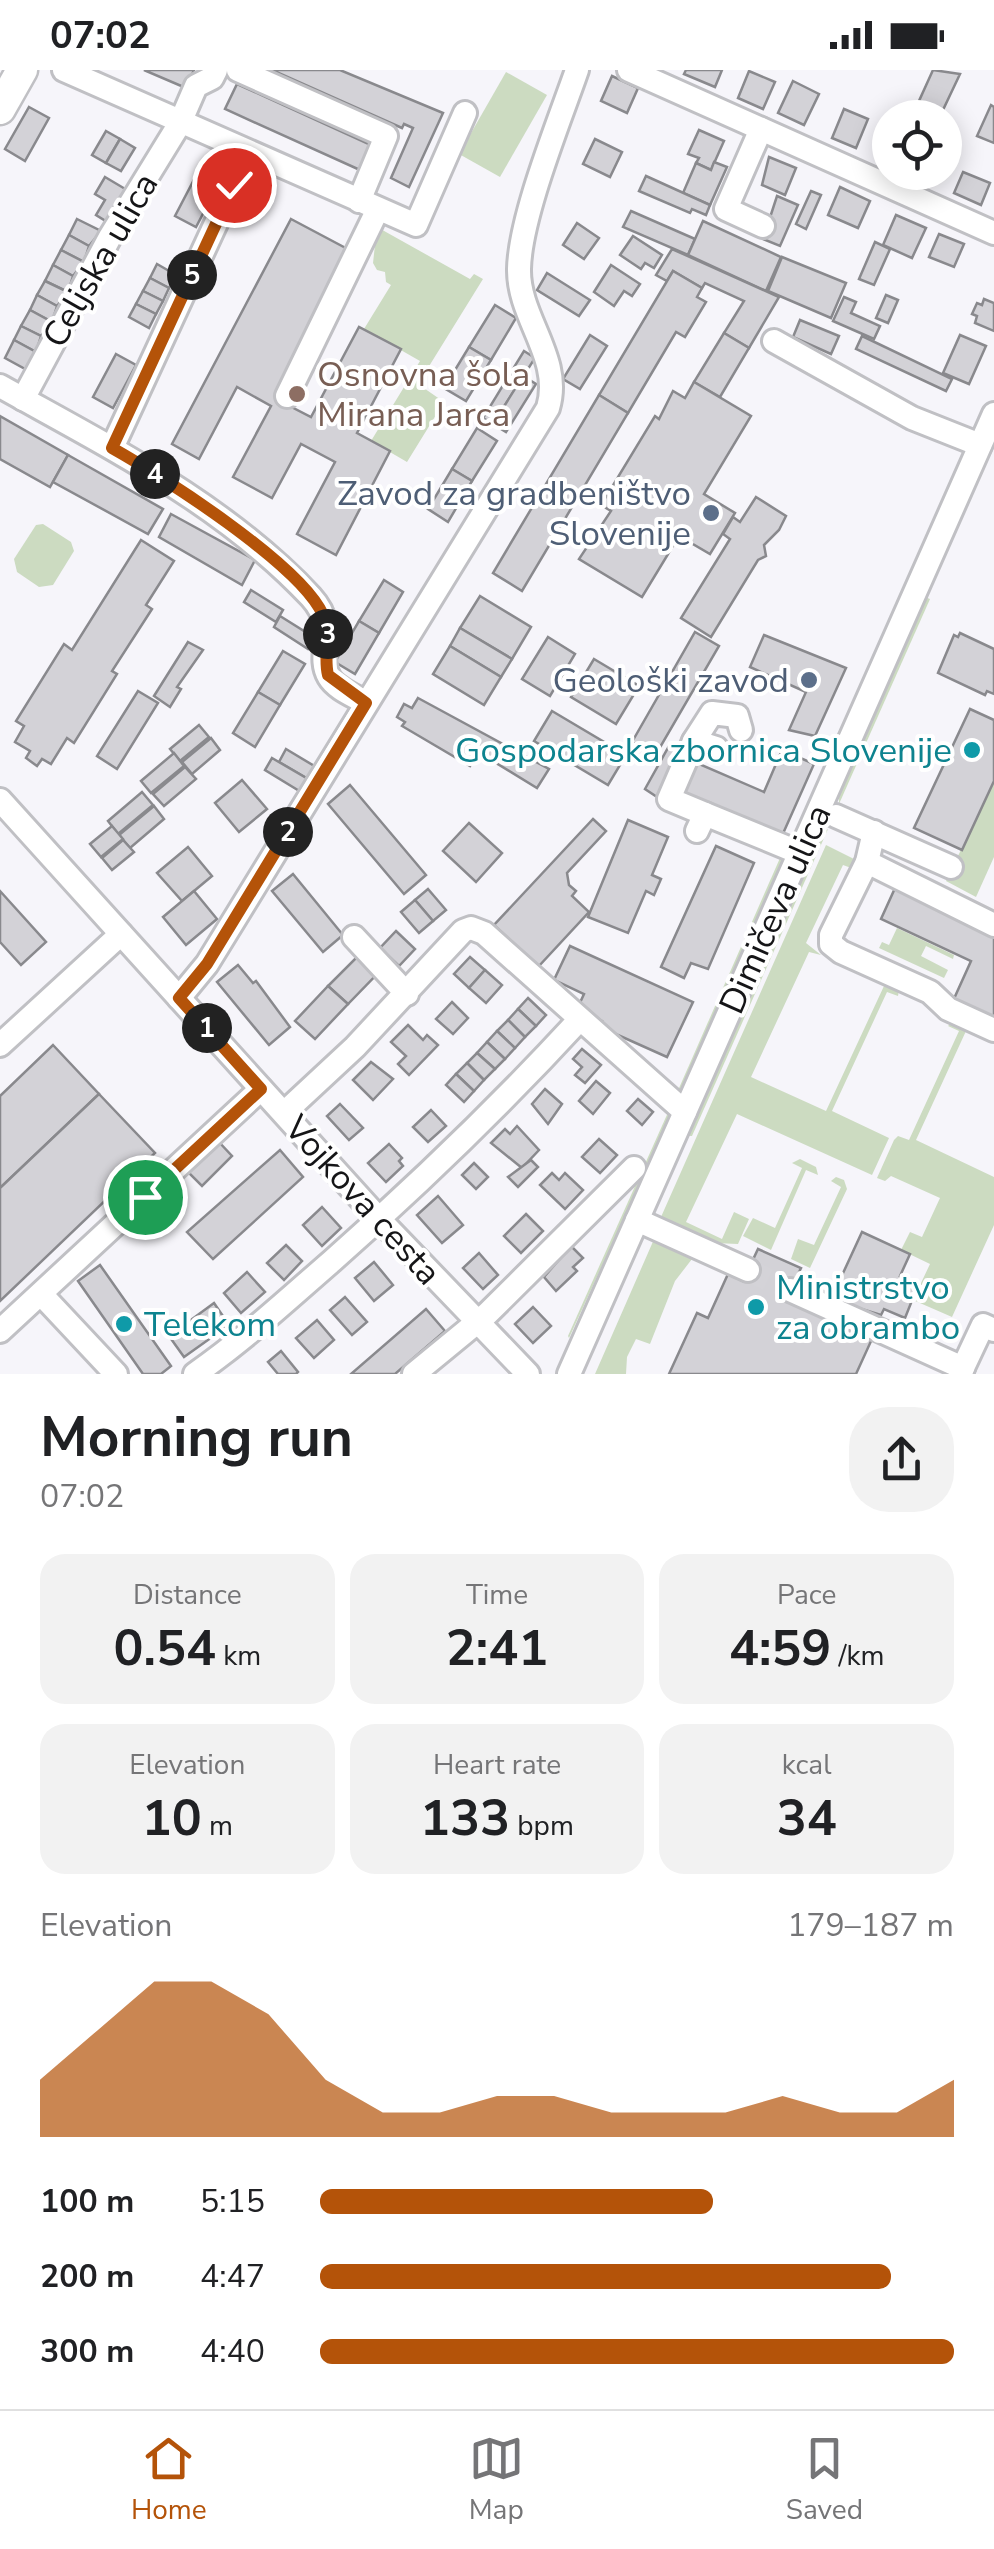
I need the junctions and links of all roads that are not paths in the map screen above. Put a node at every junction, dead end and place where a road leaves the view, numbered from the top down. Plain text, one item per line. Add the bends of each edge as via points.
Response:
1 (22, 70) edge
2 (64, 70) edge
3 (216, 70) edge
4 (238, 70) edge
5 (577, 70) edge
6 (629, 70) edge
7 (0, 109) edge
8 (465, 113) dead end
9 (180, 123) junction
10 (760, 129) junction
11 (248, 154) junction
12 (368, 205) junction
13 (764, 226) dead end
14 (994, 233) edge
15 (774, 340) dead end
16 (0, 386) edge
17 (287, 396) dead end
18 (23, 399) junction
19 (994, 414) edge
20 (980, 445) junction
21 (112, 448) junction
22 (366, 703) junction
23 (741, 730) dead end
24 (0, 800) edge
25 (836, 816) dead end
26 (874, 832) junction
27 (800, 853) junction
28 (867, 862) junction
29 (950, 867) dead end
30 (994, 925) edge
31 (121, 934) junction
32 (354, 937) dead end
33 (406, 994) junction
34 (179, 998) junction
35 (580, 1019) junction
36 (994, 1030) edge
37 (0, 1045) edge
38 (261, 1089) junction
39 (678, 1106) junction
40 (284, 1114) junction
41 (634, 1168) dead end
42 (637, 1220) junction
43 (373, 1224) junction
44 (748, 1270) tunnel mouth
45 (790, 1290) tunnel mouth
46 (42, 1294) junction
47 (476, 1323) junction
48 (994, 1330) edge
49 (0, 1331) edge
50 (961, 1371) edge
51 (116, 1374) edge
52 (195, 1374) edge
53 (414, 1374) edge
54 (528, 1374) edge
55 (569, 1374) edge

1 - 7 main road
2 - 9 street
3 - 9 street, Celjska ulica via 196,86
4 - 12 street via 386,136
5 - 22 street via 520,254 522,295 553,378 548,408
6 - 10 street
8 - 12 street via 416,226
9 - 11 street
9 - 18 street, Celjska ulica
10 - 13 street via 726,208
10 - 14 street
11 - 12 street
11 - 21 street
12 - 17 street via 361,251
15 - 20 street via 912,418
16 - 18 street
18 - 21 street
19 - 20 street, Dimičeva ulica
20 - 27 street, Dimičeva ulica
21 - 22 street via 201,504 312,599 326,624 328,675
22 - 34 street via 207,964
23 - 27 street via 738,716 712,713 705,745 669,799 701,822
24 - 31 street, Vojkova cesta
25 - 26 street
26 - 28 street
26 - 29 street
27 - 39 street, Dimičeva ulica
28 - 30 street
28 - 36 street via 831,935 832,946
31 - 34 street, Vojkova cesta
31 - 37 street
32 - 33 street
33 - 35 street via 471,928
33 - 40 street
34 - 38 street, Vojkova cesta
35 - 39 street
35 - 43 street via 472,1134
38 - 40 street, Vojkova cesta
38 - 46 street
39 - 42 street, Dimičeva ulica
40 - 43 street, Vojkova cesta
41 - 47 street
42 - 44 street
42 - 55 street, Dimičeva ulica
43 - 47 street, Vojkova cesta
43 - 52 street
45 - 50 street
46 - 49 street
46 - 51 street
47 - 53 street
47 - 54 street, Vojkova cesta
48 - 50 street via 983,1325

